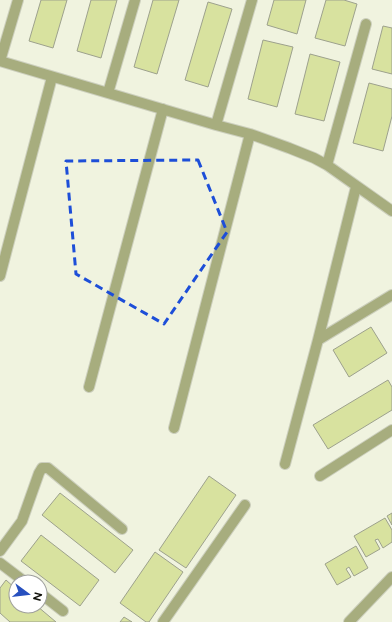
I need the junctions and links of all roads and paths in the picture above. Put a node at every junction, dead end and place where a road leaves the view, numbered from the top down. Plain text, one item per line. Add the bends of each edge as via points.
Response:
1 (18, 0) edge
2 (135, 0) edge
3 (252, 0) edge
4 (366, 24) dead end
5 (0, 61) edge
6 (52, 77) junction
7 (108, 93) junction
8 (163, 109) junction
9 (216, 125) junction
10 (250, 134) junction
11 (327, 165) junction
12 (356, 186) junction
13 (392, 211) edge
14 (0, 276) edge
15 (392, 295) edge
16 (318, 340) junction
17 (89, 387) dead end
18 (174, 428) dead end
19 (392, 430) edge
20 (285, 464) dead end
21 (320, 476) dead end
22 (245, 505) dead end
23 (122, 529) dead end
24 (0, 551) edge
25 (0, 563) edge
26 (14, 574) edge
27 (392, 577) edge
28 (48, 600) edge
29 (63, 611) dead end
30 (163, 622) edge
31 (349, 622) edge

1 - 5 street
2 - 7 street
3 - 9 street
4 - 11 street
5 - 6 street
6 - 7 street
6 - 14 street
7 - 8 street
8 - 9 street
8 - 17 street
9 - 10 street
10 - 11 street
10 - 18 street
11 - 12 street
12 - 13 street
12 - 16 street
15 - 16 street
16 - 20 street
19 - 21 street
22 - 30 street
23 - 24 street via 45,467 39,473 22,521
25 - 26 street
27 - 31 street
28 - 29 street

